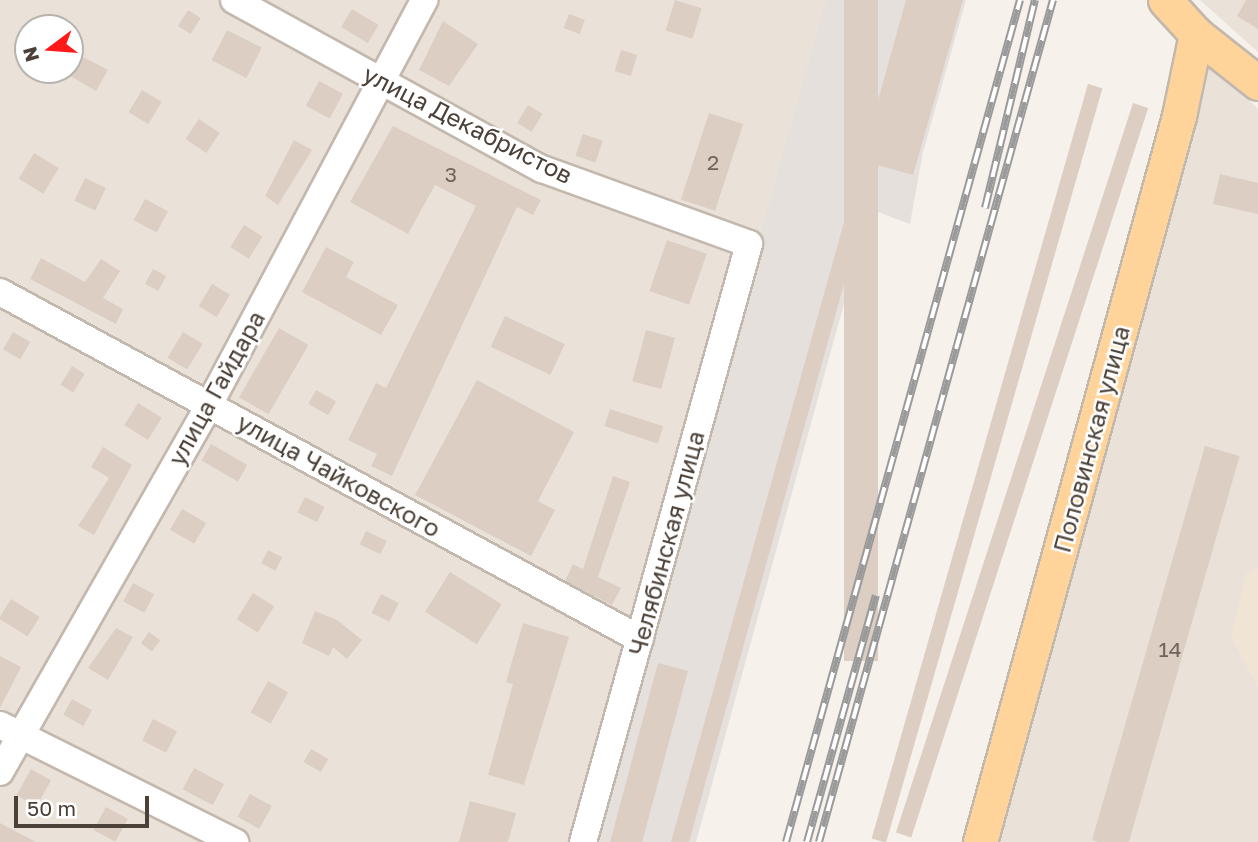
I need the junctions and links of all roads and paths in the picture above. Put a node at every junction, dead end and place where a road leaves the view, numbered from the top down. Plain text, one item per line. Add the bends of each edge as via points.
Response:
1 (234, 0) edge
2 (424, 0) edge
3 (1165, 0) edge
4 (1196, 34) junction
5 (381, 80) junction
6 (1258, 83) edge
7 (749, 244) joint
8 (0, 292) edge
9 (209, 405) junction
10 (640, 639) junction
11 (9, 731) edge
12 (0, 772) edge
13 (235, 842) edge
14 (583, 842) edge
15 (980, 842) edge

1 - 5 street, улица Декабристов
2 - 5 street, улица Гайдара
3 - 4 main road
4 - 6 main road
4 - 15 main road, Половинская улица via 1179,116
5 - 7 street, улица Декабристов via 542,169
5 - 9 street, улица Гайдара
7 - 10 street, Челябинская улица
8 - 9 street, улица Чайковского
9 - 10 street, улица Чайковского
9 - 11 street, улица Гайдара
10 - 14 street, Челябинская улица
11 - 12 street, улица Гайдара
11 - 13 street

